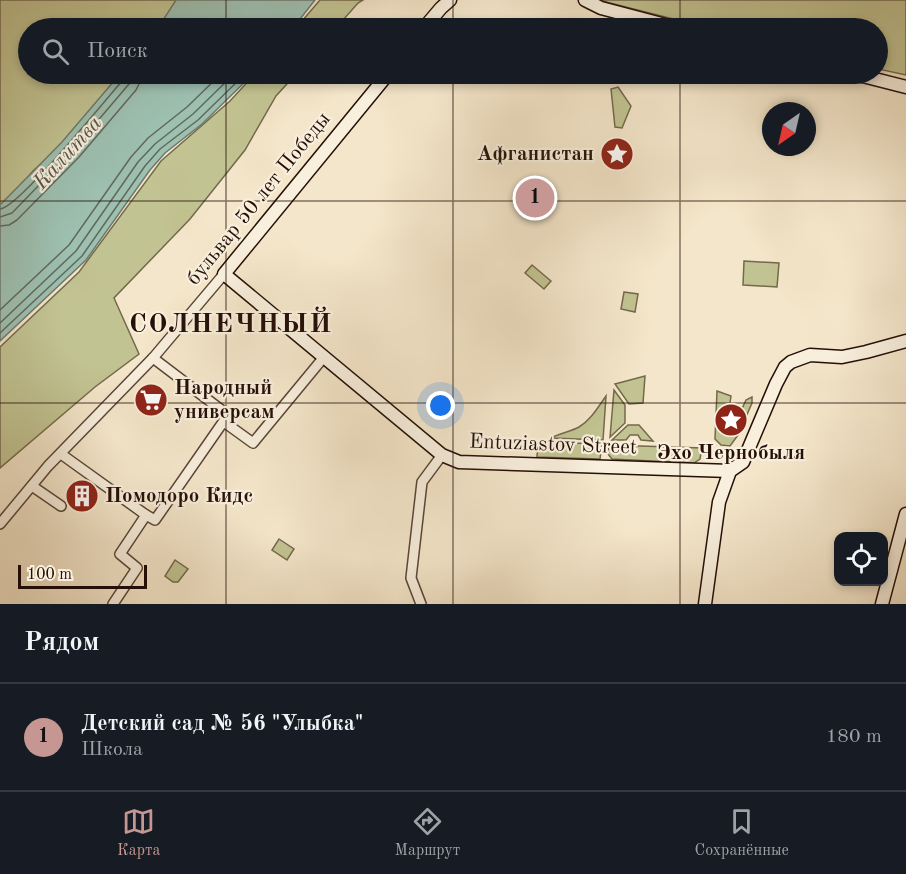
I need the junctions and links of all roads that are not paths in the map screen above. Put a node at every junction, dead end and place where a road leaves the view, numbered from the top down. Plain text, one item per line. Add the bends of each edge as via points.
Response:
1 (450, 0) edge
2 (585, 0) edge
3 (432, 18) edge
4 (639, 18) edge
5 (888, 82) edge
6 (380, 84) edge
7 (906, 87) edge
8 (224, 274) junction
9 (906, 340) edge
10 (324, 357) junction
11 (153, 358) junction
12 (224, 422) junction
13 (61, 454) junction
14 (442, 455) junction
15 (730, 471) junction
16 (32, 486) junction
17 (61, 506) dead end
18 (906, 514) edge
19 (151, 518) junction
20 (0, 524) edge
21 (113, 604) edge
22 (421, 604) edge
23 (705, 604) edge
24 (882, 604) edge

1 - 3 street
2 - 4 street
5 - 7 street
6 - 8 street, бульвар 50 лет Победы
8 - 10 street, Entuziastov Street
8 - 11 street, бульвар 50 лет Победы
9 - 15 street via 842,357 810,356 791,362 781,372 743,462
10 - 12 street via 253,443
10 - 14 street, Entuziastov Street
11 - 12 street via 228,415
11 - 13 street, бульвар 50 лет Победы
12 - 19 street
13 - 16 street, бульвар 50 лет Победы
13 - 19 street
14 - 15 street, Entuziastov Street via 459,462
14 - 22 street via 422,482 411,578
15 - 23 street via 719,502
16 - 17 street
16 - 20 street, бульвар 50 лет Победы
18 - 24 street
19 - 21 street via 120,554 137,568

